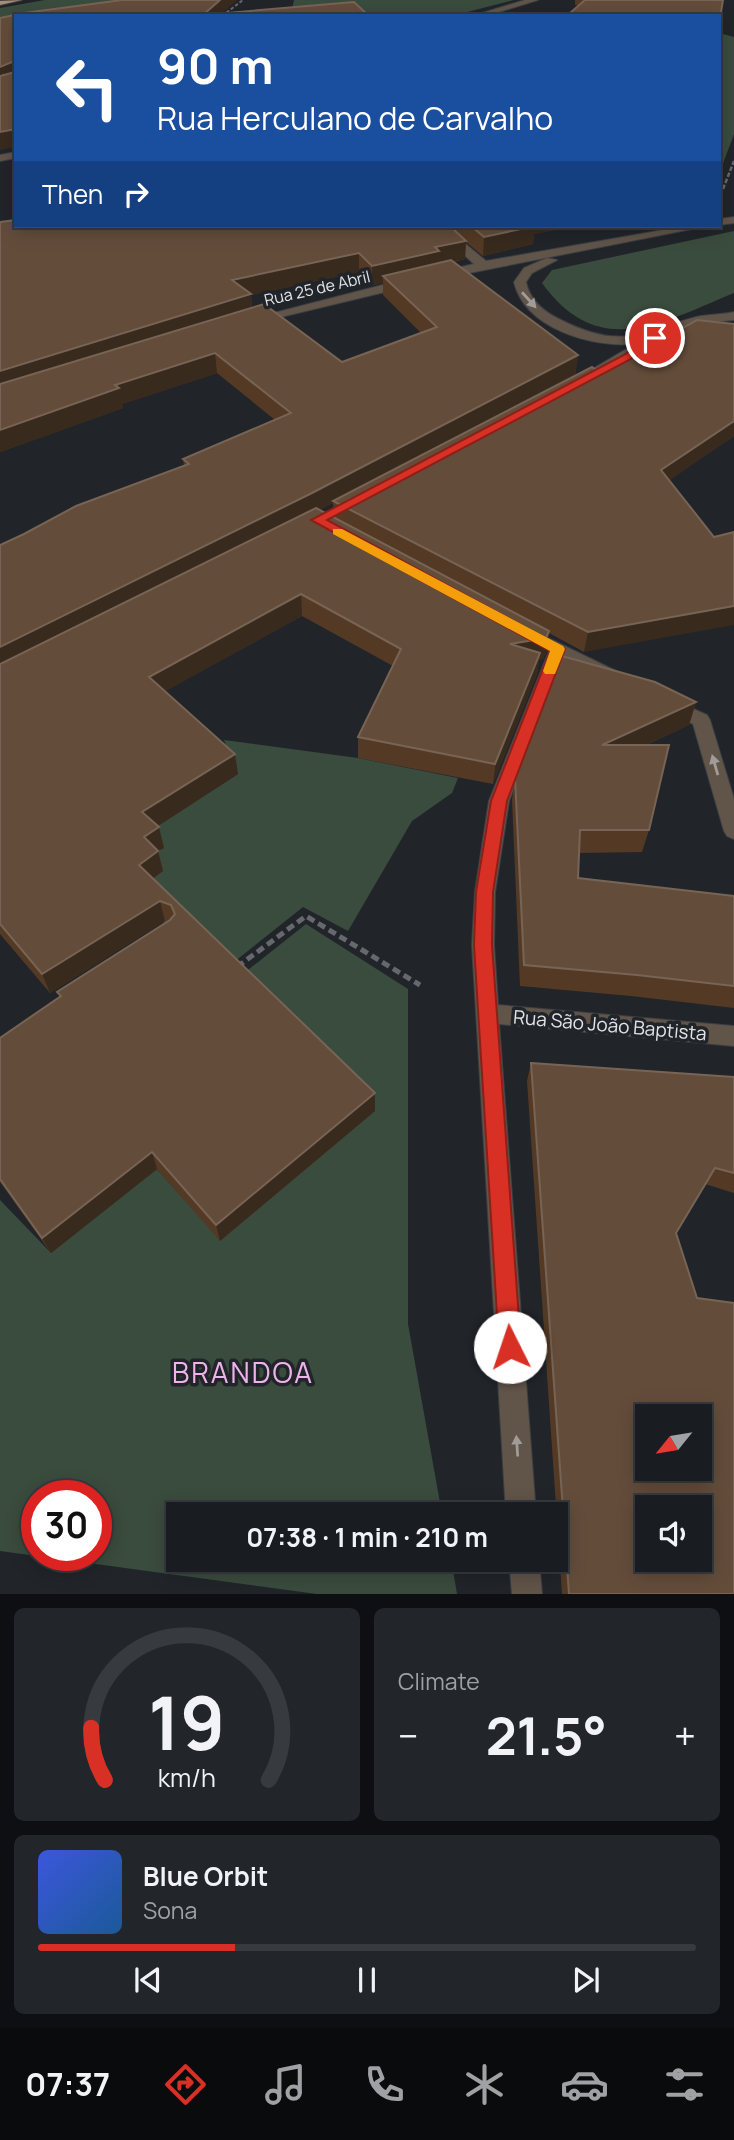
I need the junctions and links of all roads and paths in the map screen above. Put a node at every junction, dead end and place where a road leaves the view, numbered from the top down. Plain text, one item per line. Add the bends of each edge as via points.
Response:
1 (18, 0) edge
2 (243, 0) edge
3 (534, 0) edge
4 (0, 3) edge
5 (225, 14) edge
6 (483, 14) edge
7 (734, 161) edge
8 (721, 192) edge
9 (440, 228) edge
10 (692, 228) edge
11 (626, 241) junction
12 (483, 265) junction
13 (733, 317) edge
14 (244, 323) edge
15 (655, 338) junction
16 (568, 388) edge
17 (534, 636) edge
18 (558, 649) junction
19 (630, 684) edge
20 (653, 696) edge
21 (734, 831) edge
22 (226, 958) edge
23 (420, 985) dead end
24 (487, 1014) junction
25 (734, 1036) edge
26 (520, 1502) edge
27 (525, 1572) edge
28 (527, 1594) edge

1 - 4 highway
2 - 5 path
3 - 6 street
7 - 8 path
9 - 12 street
10 - 11 street
11 - 12 street, Rua 25 de Abril
11 -> 15 street via 532,266 518,280 519,289 548,318 584,336 621,342
12 - 14 street, Rua 25 de Abril
13 - 15 street via 697,321
15 - 16 street
17 - 18 street
18 - 19 street
18 - 24 street via 499,801 485,892
21 -> 20 street via 701,720
22 - 23 path via 236,968 306,916
24 - 25 street, Rua São João Baptista
26 -> 24 street
27 - 28 street

